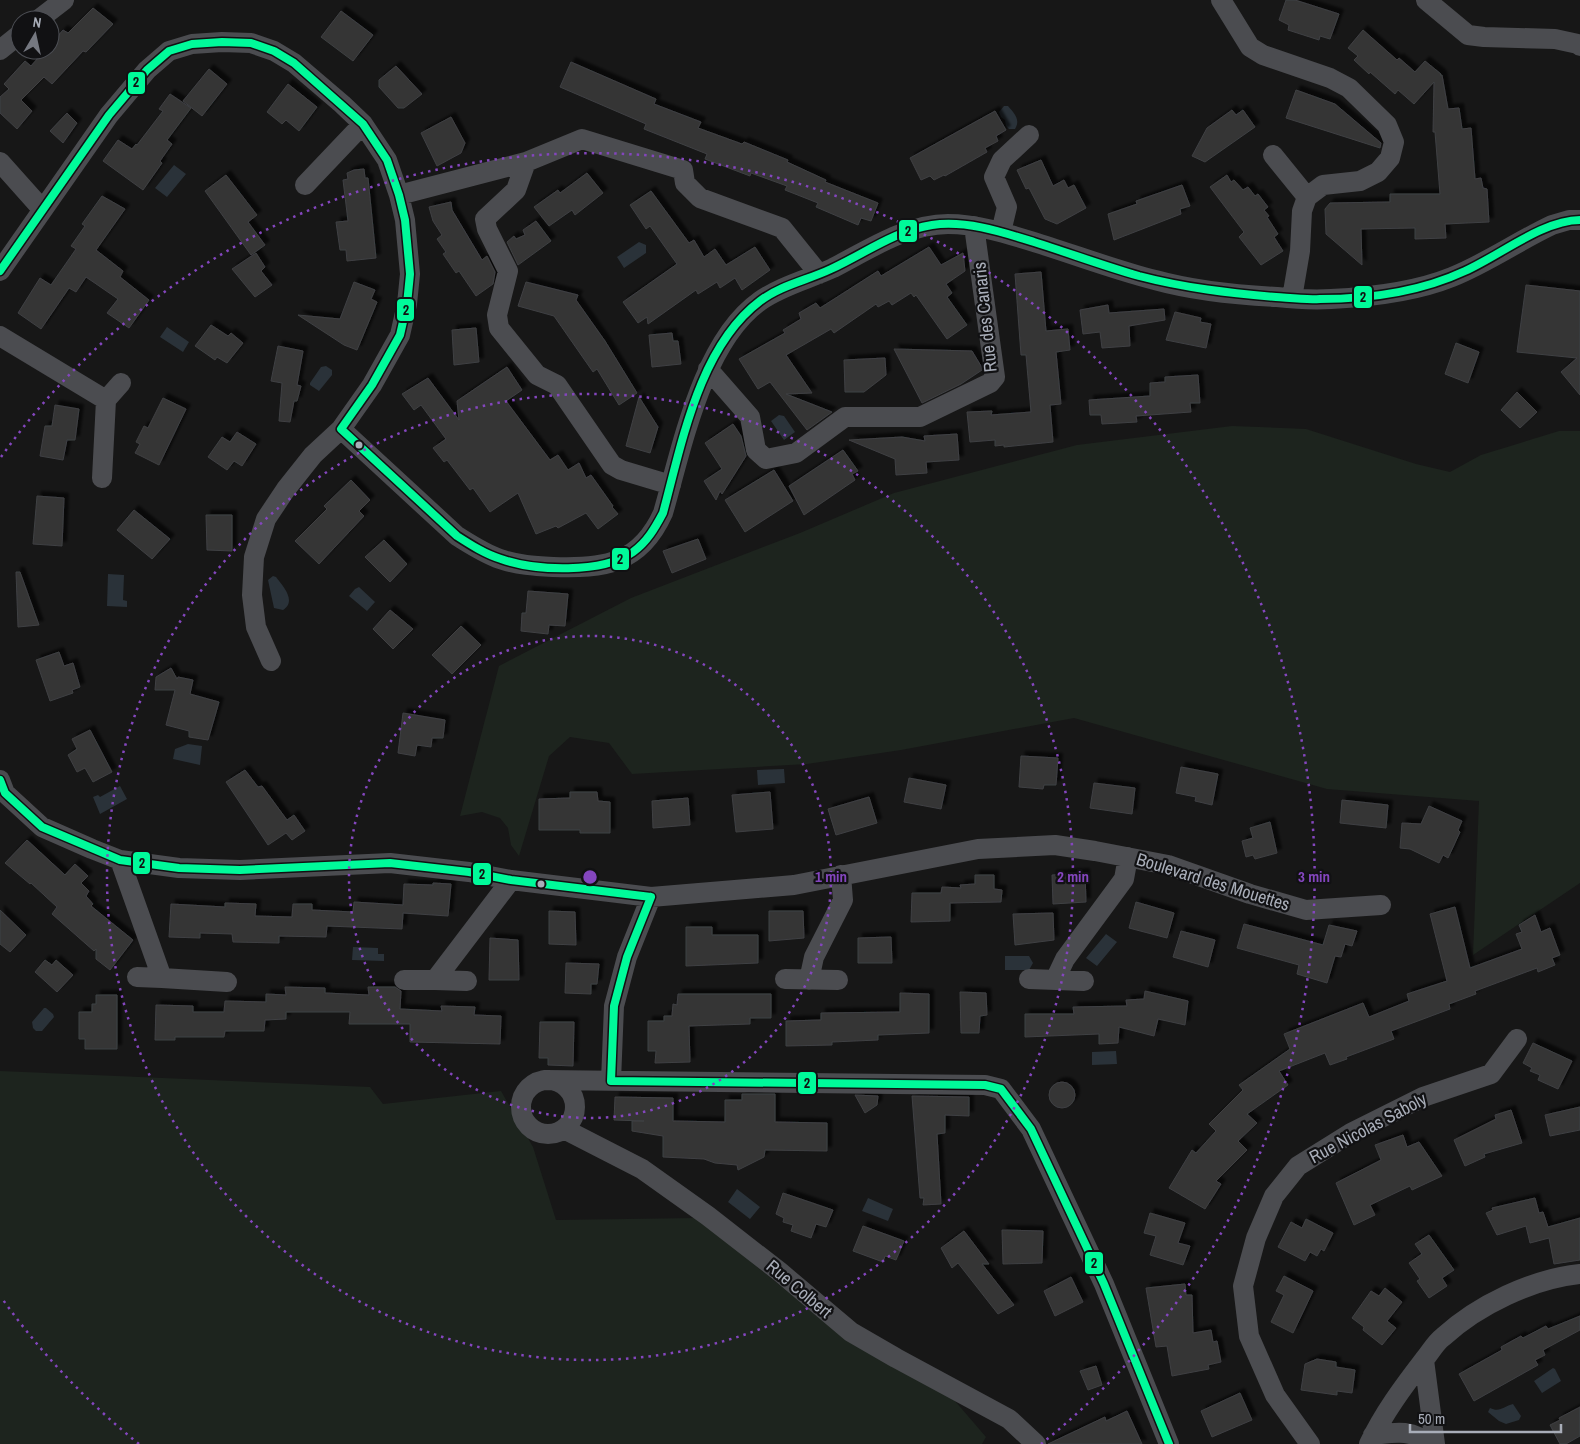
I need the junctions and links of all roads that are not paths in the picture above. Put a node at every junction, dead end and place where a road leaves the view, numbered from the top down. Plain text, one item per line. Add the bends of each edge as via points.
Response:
1 (64, 0) edge
2 (1221, 0) edge
3 (1426, 0) edge
4 (51, 10) edge
5 (10, 42) edge
6 (1580, 46) edge
7 (0, 50) edge
8 (362, 124) junction
9 (1029, 135) dead end
10 (1273, 155) dead end
11 (0, 162) edge
12 (526, 162) junction
13 (305, 186) dead end
14 (399, 195) junction
15 (1307, 197) junction
16 (42, 209) junction
17 (1580, 220) edge
18 (974, 226) junction
19 (1000, 232) junction
20 (0, 271) edge
21 (819, 274) junction
22 (1292, 298) junction
23 (0, 336) edge
24 (708, 369) junction
25 (121, 383) dead end
26 (106, 400) junction
27 (341, 429) junction
28 (102, 478) dead end
29 (671, 485) junction
30 (271, 661) dead end
31 (2, 793) edge
32 (1128, 857) junction
33 (120, 860) junction
34 (841, 875) junction
35 (511, 880) junction
36 (651, 897) junction
37 (1381, 905) dead end
38 (137, 977) dead end
39 (162, 978) junction
40 (785, 979) dead end
41 (1029, 979) dead end
42 (404, 980) dead end
43 (435, 980) junction
44 (809, 980) junction
45 (838, 980) dead end
46 (1056, 980) junction
47 (467, 981) dead end
48 (1084, 981) dead end
49 (227, 982) dead end
50 (1517, 1039) dead end
51 (544, 1080) junction
52 (611, 1081) junction
53 (564, 1129) junction
54 (1580, 1274) edge
55 (1424, 1360) junction
56 (1371, 1440) edge
57 (1036, 1444) edge
58 (1169, 1444) edge
59 (1310, 1444) edge
60 (1426, 1444) edge
61 (1435, 1444) edge

1 - 4 street
2 - 15 street via 1250,47 1349,88 1387,125 1394,142 1390,158 1378,172 1360,181 1323,185
3 - 6 street via 1468,35 1555,39
5 - 7 street
8 - 13 street
8 - 14 street via 386,160
8 - 16 street via 294,63 274,51 251,43 192,44 169,51 147,70 109,115
9 - 19 street via 1002,160 994,177 1007,207
10 - 15 street
11 - 16 street
12 - 14 street
12 - 21 street via 582,139 683,170 685,183 700,198 782,228
12 - 29 street via 516,190 485,219 508,272 498,315 499,328 537,375 557,385 612,465
14 - 27 street via 410,274 400,334 372,386
15 - 22 street via 1302,211 1300,251
16 - 20 street
17 - 22 street via 1552,225 1452,277 1419,287 1329,300
18 - 19 street
18 - 21 street via 946,224 921,227
18 - 24 street, Rue des Canaris via 995,377 990,383 920,416 844,417 796,453 766,459 756,450 750,417
19 - 22 street via 1156,280 1232,294
21 - 24 street via 778,291 749,310
23 - 26 street
24 - 29 street
25 - 26 street
26 - 28 street
27 - 29 street via 456,536 500,559 516,563 594,567 626,557 657,527
27 - 30 street via 313,455 266,519 254,557 252,595 256,627
31 - 33 street, Boulevard des Mouettes via 42,827
32 - 34 street, Boulevard des Mouettes via 1055,845 978,850
32 - 37 street, Boulevard des Mouettes via 1168,865 1306,910
32 - 46 street via 1124,880 1064,959
33 - 35 street, Boulevard des Mouettes via 179,868 240,870 390,863
33 - 39 street
34 - 36 street, Boulevard des Mouettes via 794,885
34 - 44 street via 843,900 814,957
35 - 36 street, Boulevard des Mouettes
35 - 43 street
36 - 52 street via 627,957 614,1006
38 - 39 street
39 - 49 street
40 - 44 street
41 - 46 street
42 - 43 street
43 - 47 street
44 - 45 street
46 - 48 street
50 - 59 street, Rue Nicolas Saboly via 1491,1074 1423,1097 1351,1133 1298,1166 1274,1196 1256,1238 1243,1286 1250,1336 1275,1395
51 - 52 street
51 - 53 street via 563,1084 575,1101 576,1111
51 - 53 street via 535,1083 524,1095 522,1116 542,1134
52 - 58 street via 985,1085 1001,1089 1031,1129 1104,1284
53 - 57 street, Rue Colbert via 642,1169 780,1272 851,1332 1010,1419
54 - 55 street via 1562,1276 1525,1288 1472,1314 1441,1338
55 - 56 street via 1404,1384
55 - 61 street
56 - 60 street via 1400,1432 1422,1438

